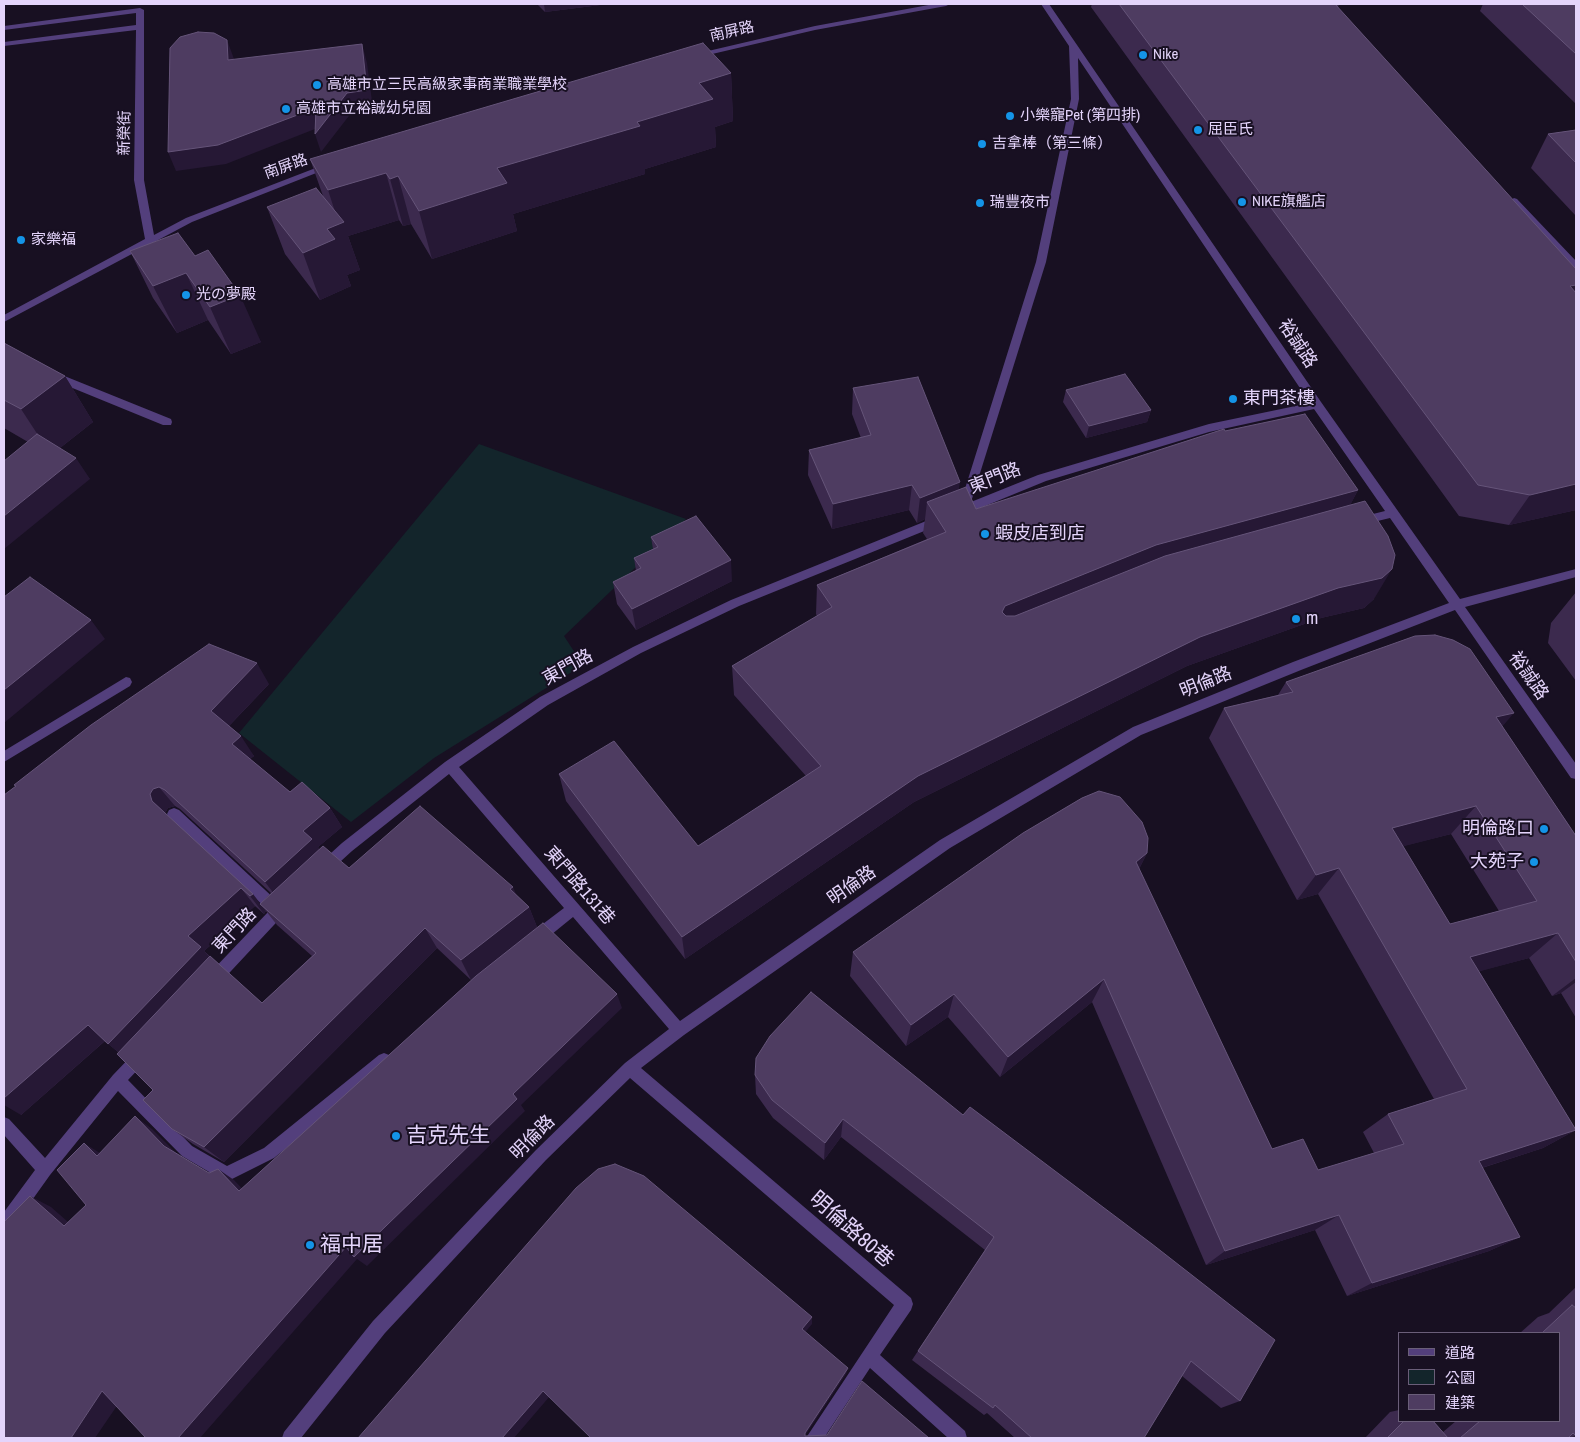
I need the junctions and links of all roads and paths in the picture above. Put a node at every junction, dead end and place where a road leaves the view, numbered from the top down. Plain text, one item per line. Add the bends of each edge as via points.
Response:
1 (946, 4) edge
2 (1045, 4) edge
3 (140, 27) junction
4 (4, 28) edge
5 (4, 44) edge
6 (1074, 46) junction
7 (682, 59) edge
8 (335, 163) edge
9 (1510, 196) edge
10 (150, 239) junction
11 (1576, 267) edge
12 (4, 319) edge
13 (40, 370) edge
14 (1317, 405) junction
15 (167, 422) dead end
16 (963, 510) junction
17 (1393, 513) junction
18 (1353, 523) edge
19 (1576, 573) edge
20 (1458, 604) junction
21 (126, 682) dead end
22 (4, 757) edge
23 (450, 766) junction
24 (1576, 774) edge
25 (174, 814) edge
26 (313, 879) edge
27 (292, 898) edge
28 (574, 908) junction
29 (278, 911) junction
30 (528, 945) edge
31 (205, 988) edge
32 (679, 1030) junction
33 (152, 1045) edge
34 (399, 1049) edge
35 (630, 1068) junction
36 (118, 1080) junction
37 (4, 1124) edge
38 (45, 1170) junction
39 (4, 1225) edge
40 (869, 1356) junction
41 (959, 1437) dead end
42 (290, 1438) edge
43 (814, 1438) edge

1 - 7 street, 南屏路 via 815,28
2 - 6 street, 裕誠路
3 - 4 street, 新榮街 via 140,10
3 - 5 street
3 - 10 street, 新榮街 via 138,180
6 - 14 street, 裕誠路
6 - 16 street via 1075,99 1041,262
8 - 10 street, 南屏路 via 202,214
9 - 11 street
10 - 12 street, 南屏路
13 - 15 street
14 - 16 street, 東門路 via 1210,428 1042,478
14 - 17 street, 裕誠路
16 - 23 street, 東門路 via 743,600 646,646 544,702
17 - 18 street
17 - 20 street, 裕誠路
19 - 20 street, 明倫路
20 - 24 street, 裕誠路
20 - 32 street, 明倫路 via 1137,731 945,844
21 - 22 street
23 - 26 street, 東門路 via 347,847
23 - 28 street, 東門路131巷
25 - 29 street
27 - 29 street, 東門路
28 - 30 street
28 - 32 street, 東門路131巷
29 - 31 street, 東門路
32 - 35 street, 明倫路
33 - 36 street
34 - 36 street via 269,1153 226,1174 188,1151
35 - 40 street, 明倫路80巷 via 905,1304
35 - 42 street, 明倫路 via 541,1155 379,1327
36 - 38 street
37 - 38 street
38 - 39 street
40 - 41 street
40 - 43 street

